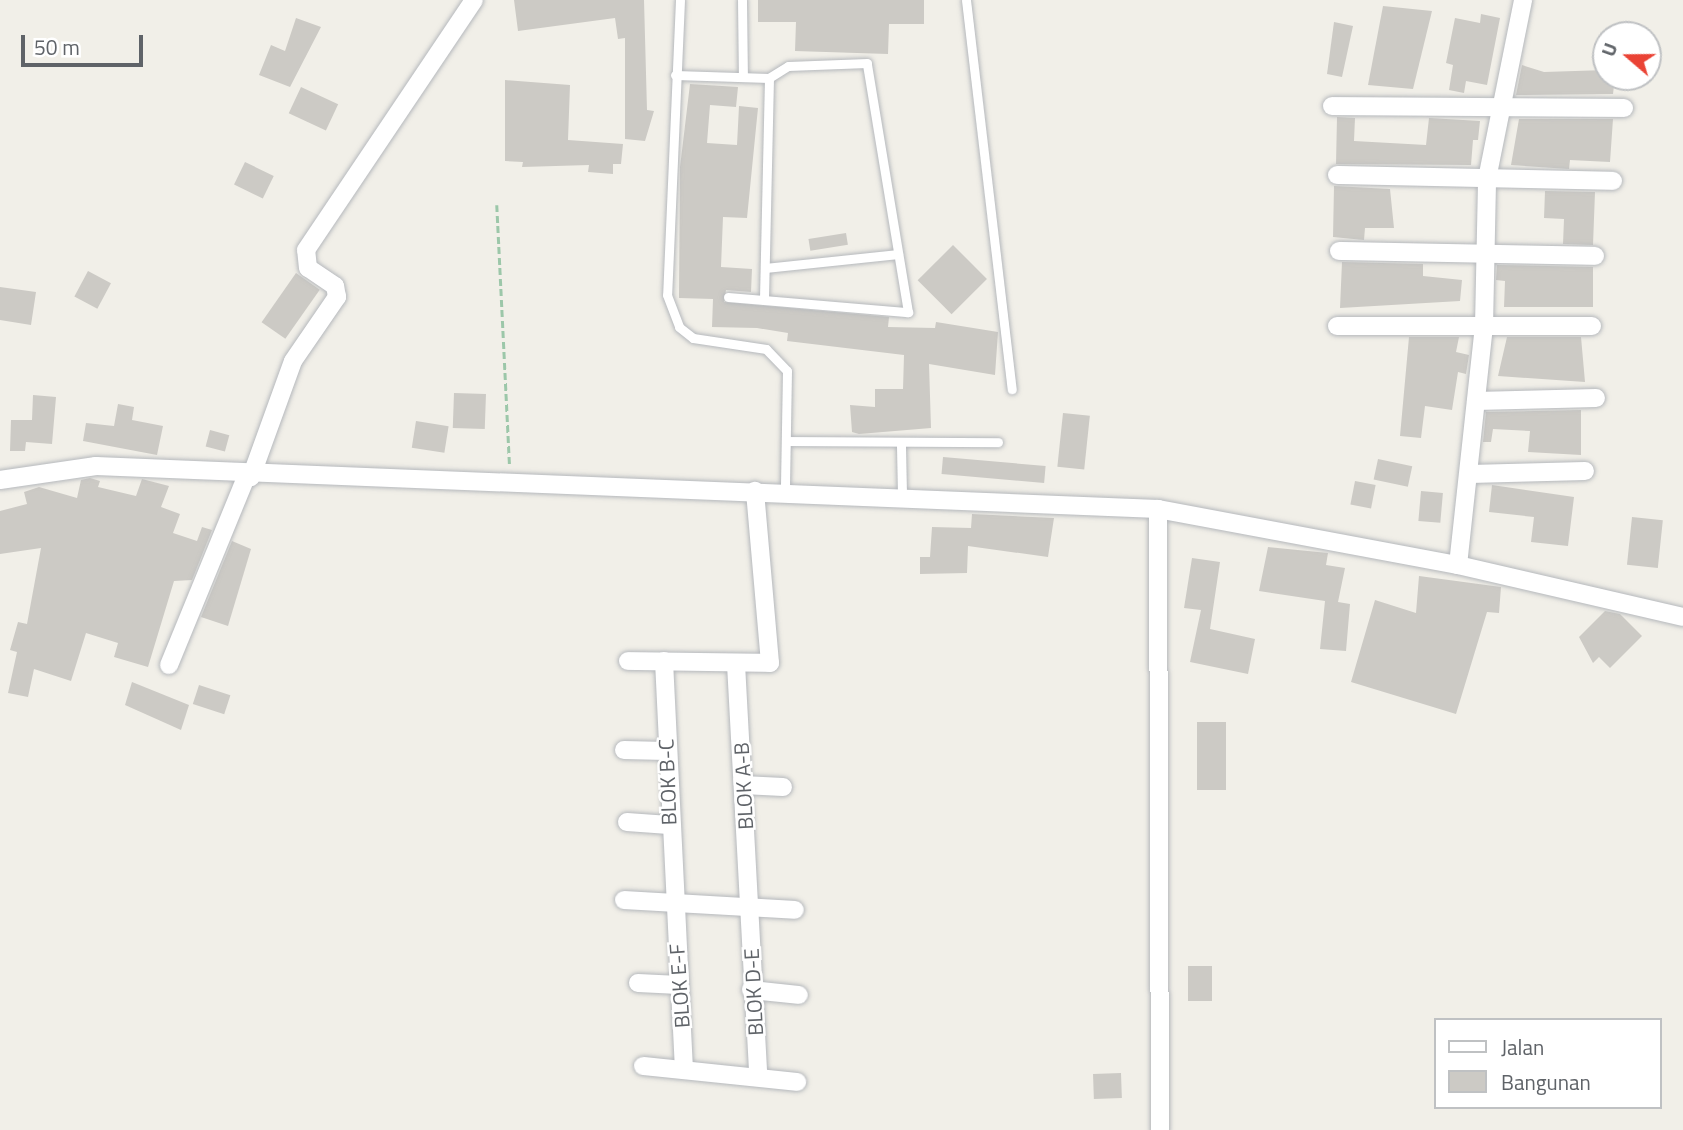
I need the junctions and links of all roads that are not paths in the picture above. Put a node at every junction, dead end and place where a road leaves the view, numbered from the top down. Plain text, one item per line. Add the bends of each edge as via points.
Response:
1 (474, 0) edge
2 (680, 0) edge
3 (742, 0) edge
4 (966, 0) edge
5 (1523, 0) edge
6 (675, 75) junction
7 (743, 77) junction
8 (769, 78) junction
9 (1332, 106) dead end
10 (1501, 106) junction
11 (1624, 108) dead end
12 (1337, 175) dead end
13 (1487, 179) junction
14 (1613, 181) dead end
15 (1339, 251) dead end
16 (1481, 251) junction
17 (898, 254) junction
18 (1595, 256) dead end
19 (765, 268) junction
20 (728, 297) dead end
21 (764, 300) junction
22 (1337, 326) dead end
23 (1484, 326) junction
24 (1592, 326) dead end
25 (1012, 389) dead end
26 (1596, 398) dead end
27 (1476, 401) junction
28 (786, 441) junction
29 (998, 442) dead end
30 (901, 446) junction
31 (1585, 471) dead end
32 (1470, 474) junction
33 (248, 477) junction
34 (0, 480) edge
35 (755, 491) junction
36 (785, 491) junction
37 (902, 495) junction
38 (1158, 509) junction
39 (1458, 565) junction
40 (1683, 617) edge
41 (628, 661) dead end
42 (664, 661) junction
43 (736, 664) junction
44 (169, 666) dead end
45 (624, 750) dead end
46 (666, 751) junction
47 (743, 785) junction
48 (783, 787) dead end
49 (626, 822) dead end
50 (668, 825) junction
51 (624, 900) dead end
52 (672, 902) junction
53 (750, 908) junction
54 (795, 910) dead end
55 (638, 983) dead end
56 (679, 985) junction
57 (751, 990) junction
58 (799, 995) dead end
59 (643, 1066) dead end
60 (684, 1070) junction
61 (758, 1075) junction
62 (797, 1082) dead end
63 (1160, 1130) edge

1 - 33 street via 306,250 308,268 335,285 337,297 293,361
2 - 6 lane
3 - 7 lane
4 - 25 lane
5 - 10 street
6 - 7 lane
6 - 28 lane via 667,295 679,327 694,338 765,349 780,360 787,371
7 - 8 lane
8 - 17 lane via 788,65 867,63
8 - 19 lane
9 - 10 street
10 - 11 street
10 - 13 street
12 - 13 street
13 - 14 street
13 - 16 street
15 - 16 street
16 - 18 street
16 - 23 street
17 - 19 lane
17 - 21 lane via 908,312
19 - 21 lane
20 - 21 lane
22 - 23 street
23 - 24 street
23 - 27 street
26 - 27 street
27 - 32 street
28 - 30 lane
28 - 36 lane
29 - 30 lane
30 - 37 lane
31 - 32 street
32 - 39 street
33 - 34 street via 96,466
33 - 35 street
33 - 44 street
35 - 36 street
35 - 43 street via 770,663
36 - 37 street
37 - 38 street
38 - 39 street
38 - 63 street
39 - 40 street
41 - 42 street
42 - 43 street
42 - 46 street, BLOK B-C
43 - 47 street, BLOK A-B
45 - 46 street
46 - 50 street, BLOK B-C
47 - 48 street
47 - 53 street, BLOK A-B
49 - 50 street
50 - 52 street, BLOK B-C
51 - 52 street
52 - 53 street
52 - 56 street, BLOK E-F
53 - 54 street
53 - 57 street, BLOK D-E
55 - 56 street
56 - 60 street, BLOK E-F
57 - 58 street
57 - 61 street, BLOK D-E
59 - 60 street
60 - 61 street
61 - 62 street

